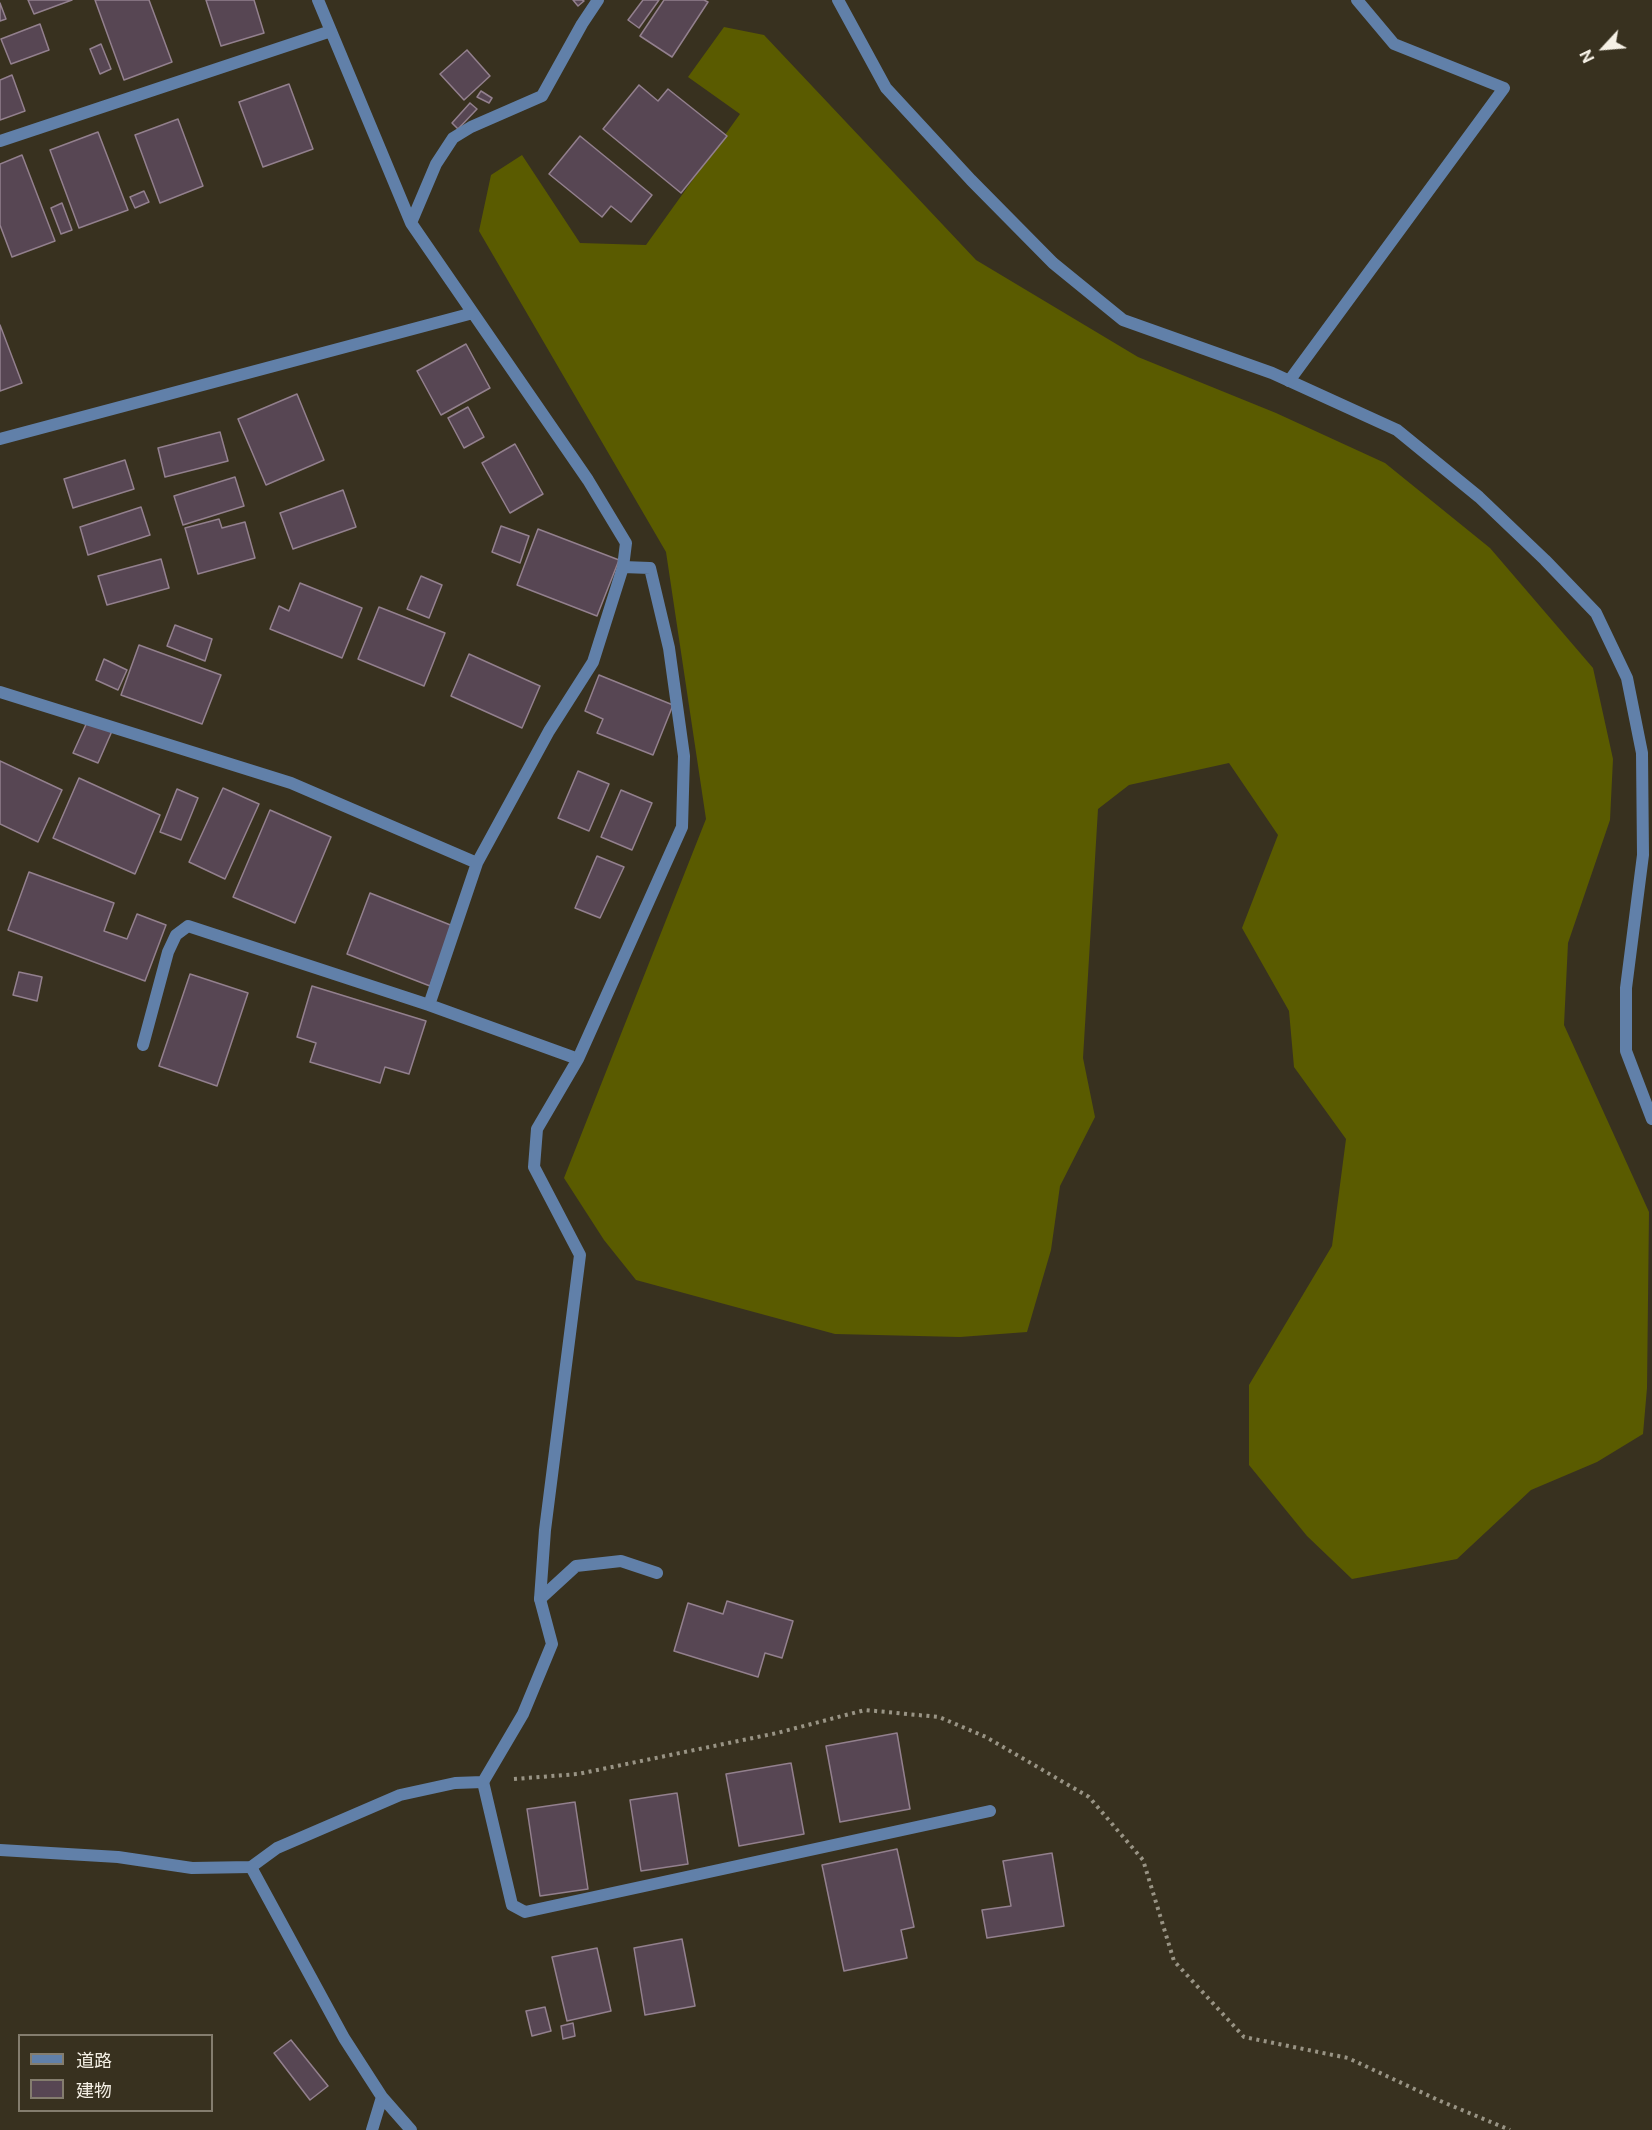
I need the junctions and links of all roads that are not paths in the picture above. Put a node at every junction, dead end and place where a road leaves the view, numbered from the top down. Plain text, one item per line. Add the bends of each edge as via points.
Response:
1 (318, 0) edge
2 (598, 0) edge
3 (838, 0) edge
4 (1357, 0) edge
5 (331, 31) junction
6 (0, 141) edge
7 (411, 223) junction
8 (473, 313) junction
9 (1289, 381) junction
10 (0, 439) edge
11 (623, 567) junction
12 (0, 692) edge
13 (477, 863) junction
14 (429, 1005) junction
15 (142, 1045) dead end
16 (578, 1059) junction
17 (1652, 1119) edge
18 (657, 1573) dead end
19 (540, 1599) junction
20 (483, 1782) junction
21 (990, 1811) dead end
22 (0, 1850) edge
23 (251, 1867) junction
24 (382, 2097) junction
25 (372, 2130) edge
26 (411, 2130) edge

1 - 5 street
2 - 7 street via 542,96 453,138 436,164
3 - 9 street via 886,88 1053,263 1123,320
4 - 9 street via 1394,44 1504,88
5 - 6 street
5 - 7 street
7 - 8 street
8 - 10 street
8 - 11 street via 588,480 626,543
9 - 17 street via 1397,430 1479,497 1596,612 1627,678 1642,753 1643,855 1626,988 1626,1051
11 - 13 street via 593,662 549,731
11 - 16 street via 650,568 669,648 684,756 682,827
12 - 13 street via 291,783
13 - 14 street
14 - 15 street via 189,926 176,935 168,952
14 - 16 street
16 - 19 street via 537,1129 534,1167 580,1255 545,1530
18 - 19 street via 621,1561 576,1566
19 - 20 street via 552,1644 524,1714
20 - 21 street via 512,1905 525,1912
20 - 23 street via 455,1783 400,1795 277,1848
22 - 23 street via 118,1857 192,1868
23 - 24 street via 344,2038
24 - 25 street
24 - 26 street

